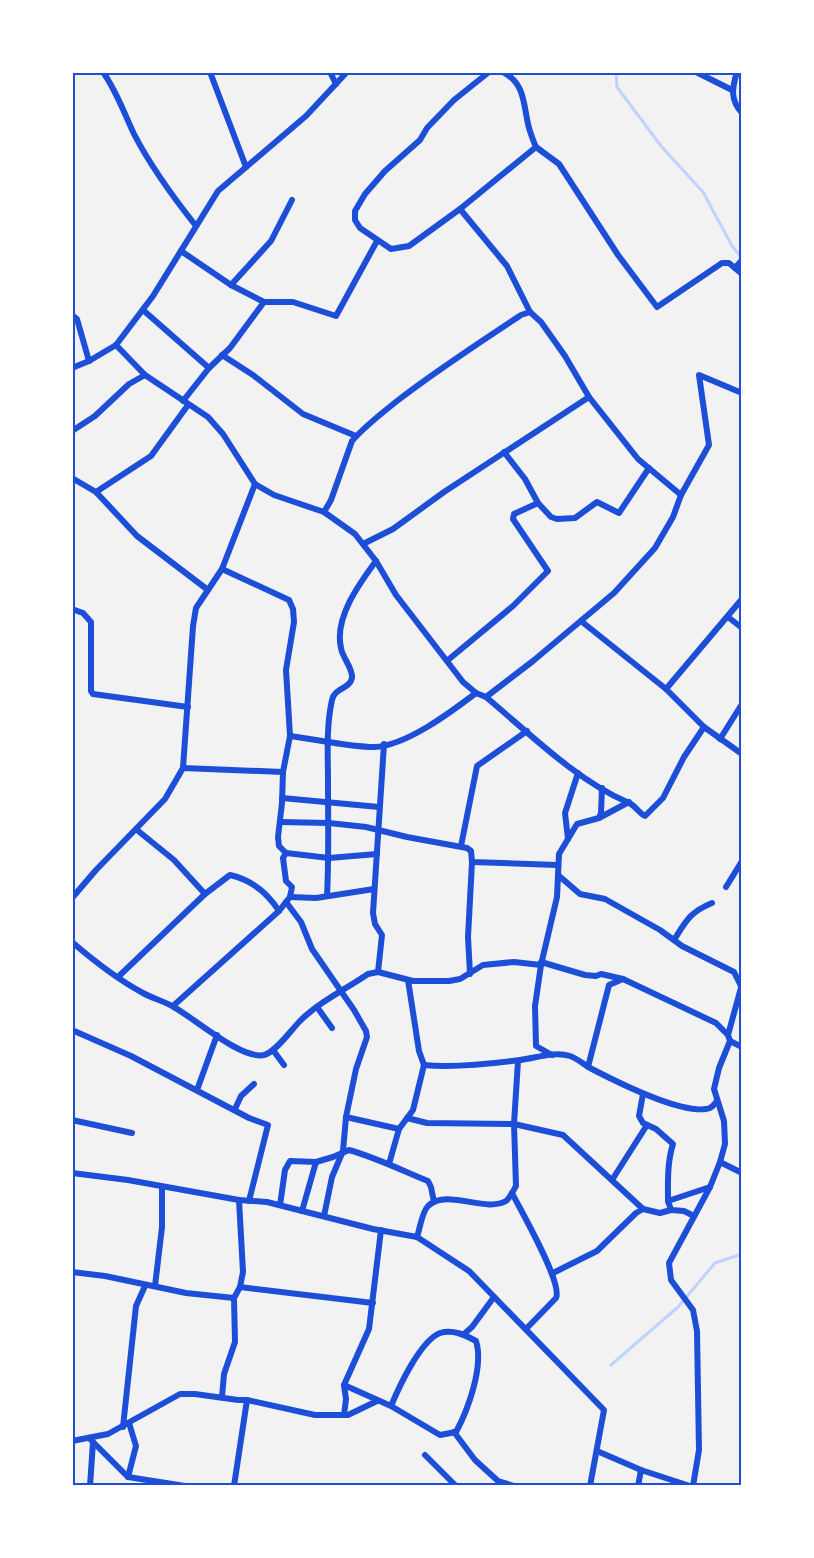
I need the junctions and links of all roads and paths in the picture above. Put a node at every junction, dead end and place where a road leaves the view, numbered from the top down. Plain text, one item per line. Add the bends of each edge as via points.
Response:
1 (103, 72) edge
2 (210, 72) edge
3 (330, 72) edge
4 (347, 72) edge
5 (489, 72) edge
6 (503, 72) edge
7 (696, 72) edge
8 (737, 72) edge
9 (336, 84) junction
10 (732, 90) junction
11 (742, 113) edge
12 (536, 147) junction
13 (246, 166) junction
14 (292, 200) dead end
15 (460, 209) junction
16 (196, 226) junction
17 (377, 241) junction
18 (182, 251) junction
19 (742, 260) edge
20 (735, 268) junction
21 (742, 274) edge
22 (231, 285) junction
23 (264, 302) junction
24 (142, 310) junction
25 (530, 312) junction
26 (72, 315) edge
27 (116, 345) junction
28 (222, 355) junction
29 (89, 361) junction
30 (72, 368) edge
31 (209, 368) junction
32 (145, 375) junction
33 (742, 393) edge
34 (589, 398) junction
35 (185, 403) junction
36 (72, 431) edge
37 (356, 436) junction
38 (504, 452) junction
39 (649, 468) junction
40 (72, 478) edge
41 (255, 483) junction
42 (96, 492) junction
43 (681, 495) junction
44 (538, 503) junction
45 (324, 512) junction
46 (363, 544) junction
47 (376, 561) junction
48 (222, 569) junction
49 (208, 590) junction
50 (742, 599) edge
51 (72, 609) edge
52 (728, 617) junction
53 (581, 621) junction
54 (742, 628) edge
55 (448, 660) junction
56 (666, 689) junction
57 (476, 693) junction
58 (486, 698) junction
59 (742, 705) edge
60 (188, 707) junction
61 (704, 727) junction
62 (527, 731) junction
63 (290, 736) junction
64 (720, 739) junction
65 (328, 741) junction
66 (384, 744) junction
67 (742, 754) edge
68 (183, 768) junction
69 (283, 772) junction
70 (578, 773) junction
71 (602, 788) junction
72 (282, 798) junction
73 (328, 802) junction
74 (629, 802) junction
75 (379, 807) junction
76 (599, 819) junction
77 (280, 822) junction
78 (329, 823) junction
79 (378, 829) junction
80 (137, 830) junction
81 (568, 840) junction
82 (461, 846) junction
83 (286, 853) junction
84 (376, 854) junction
85 (329, 858) junction
86 (742, 861) edge
87 (472, 862) junction
88 (557, 865) junction
89 (558, 875) junction
90 (726, 887) dead end
91 (374, 890) junction
92 (205, 894) junction
93 (327, 896) junction
94 (72, 898) edge
95 (288, 899) junction
96 (712, 903) dead end
97 (279, 911) junction
98 (674, 940) junction
99 (72, 942) edge
100 (541, 964) junction
101 (742, 970) edge
102 (378, 972) junction
103 (734, 972) junction
104 (470, 974) junction
105 (118, 977) junction
106 (623, 979) junction
107 (408, 980) junction
108 (742, 985) edge
109 (341, 992) junction
110 (173, 1006) junction
111 (317, 1007) junction
112 (332, 1028) dead end
113 (72, 1030) edge
114 (218, 1035) junction
115 (729, 1038) junction
116 (742, 1047) edge
117 (273, 1050) junction
118 (552, 1055) junction
119 (518, 1061) junction
120 (284, 1065) dead end
121 (424, 1065) junction
122 (588, 1066) junction
123 (254, 1083) dead end
124 (197, 1090) junction
125 (643, 1094) junction
126 (717, 1101) junction
127 (236, 1109) junction
128 (346, 1117) junction
129 (407, 1118) junction
130 (72, 1120) edge
131 (514, 1124) junction
132 (647, 1125) junction
133 (399, 1129) junction
134 (132, 1133) dead end
135 (344, 1151) junction
136 (316, 1162) junction
137 (720, 1162) junction
138 (389, 1164) junction
139 (72, 1173) edge
140 (742, 1173) edge
141 (612, 1180) junction
142 (162, 1187) junction
143 (710, 1187) junction
144 (512, 1193) junction
145 (239, 1200) junction
146 (249, 1201) junction
147 (668, 1201) junction
148 (434, 1203) junction
149 (280, 1205) junction
150 (643, 1209) junction
151 (671, 1210) junction
152 (302, 1211) junction
153 (324, 1216) junction
154 (694, 1216) junction
155 (381, 1230) junction
156 (417, 1237) junction
157 (72, 1272) edge
158 (553, 1273) junction
159 (145, 1286) junction
160 (155, 1286) junction
161 (240, 1287) junction
162 (494, 1297) junction
163 (234, 1298) junction
164 (373, 1303) junction
165 (526, 1329) junction
166 (464, 1334) junction
167 (344, 1385) junction
168 (222, 1397) junction
169 (247, 1400) junction
170 (377, 1401) junction
171 (391, 1406) junction
172 (344, 1415) junction
173 (126, 1425) junction
174 (454, 1432) junction
175 (91, 1440) junction
176 (72, 1441) edge
177 (597, 1451) junction
178 (425, 1455) dead end
179 (640, 1470) junction
180 (128, 1477) junction
181 (148, 1483) edge
182 (90, 1486) edge
183 (185, 1486) edge
184 (234, 1486) edge
185 (456, 1486) edge
186 (514, 1486) edge
187 (590, 1486) edge
188 (638, 1486) edge
189 (692, 1486) edge

1 - 16 street via 164,184
2 - 13 street
3 - 9 street
4 - 9 street
5 - 17 street via 454,100 365,194 355,211 356,219 360,228
6 - 12 street via 522,91
7 - 10 street
8 - 10 street
9 - 13 street via 306,116
10 - 11 street via 735,105
12 - 15 street
12 - 20 street via 559,164 657,307 722,263 729,262
13 - 16 street via 218,191
14 - 22 street via 271,241
15 - 17 street via 409,246 391,249
15 - 25 street via 507,266
16 - 18 street
17 - 23 street via 336,316 293,302
18 - 22 street
18 - 24 street
19 - 20 street
20 - 21 street
22 - 23 street
23 - 28 street
24 - 27 street
24 - 31 street
25 - 34 street via 542,322
25 - 37 street via 435,371
26 - 29 street via 77,319
27 - 29 street
27 - 32 street
28 - 31 street
28 - 37 street via 303,414
29 - 30 street
31 - 35 street
32 - 35 street
32 - 36 street
33 - 43 street via 699,375 709,445
34 - 38 street
34 - 39 street
35 - 41 street via 208,417 223,434
35 - 42 street via 151,456
37 - 45 street
38 - 44 street
38 - 46 street via 393,529
39 - 43 street
39 - 44 street via 619,513 597,502 575,518 557,519
40 - 42 street
41 - 45 street via 274,495
41 - 48 street
42 - 49 street via 137,536
43 - 53 street via 674,517 655,548 614,593
44 - 55 street via 514,514 513,519 548,571
45 - 46 street
46 - 47 street
47 - 55 street via 396,595
47 - 65 street via 342,620 341,648 351,679 332,697
48 - 49 street
48 - 63 street via 289,600 293,609 286,670
49 - 60 street via 196,608
50 - 52 street
51 - 60 street via 92,622 93,694
52 - 54 street
52 - 56 street
53 - 56 street
53 - 58 street
55 - 57 street
56 - 61 street
57 - 58 street
57 - 66 street via 442,718 399,741
58 - 62 street
59 - 64 street
60 - 68 street
61 - 64 street
61 - 74 street via 663,798 643,815
62 - 70 street
62 - 82 street via 477,766
63 - 65 street
63 - 69 street
64 - 67 street
65 - 66 street via 375,747
65 - 73 street
66 - 75 street
68 - 69 street
68 - 80 street via 165,799
69 - 72 street
70 - 71 street
70 - 81 street via 565,813
71 - 74 street
71 - 76 street
72 - 73 street
72 - 77 street
73 - 75 street
73 - 78 street
74 - 76 street
75 - 79 street
76 - 81 street via 578,824
77 - 78 street
77 - 83 street via 279,846
78 - 79 street
78 - 85 street
79 - 82 street
79 - 84 street
80 - 92 street via 174,860
80 - 94 street
81 - 88 street via 558,854
82 - 87 street via 471,850
83 - 85 street
83 - 95 street via 286,881 292,887
84 - 85 street
84 - 91 street
85 - 93 street
86 - 90 street
87 - 88 street
87 - 104 street
88 - 89 street
89 - 98 street via 580,894 605,899
89 - 100 street via 557,897
91 - 93 street
91 - 102 street via 373,913 382,935
92 - 97 street via 230,875 246,879 271,898
92 - 105 street
93 - 95 street
95 - 97 street
95 - 109 street via 312,949
96 - 98 street via 696,909
97 - 110 street
98 - 103 street
99 - 105 street
100 - 104 street via 483,965
100 - 106 street
100 - 118 street via 535,1006 536,1046
101 - 103 street
102 - 107 street
102 - 109 street
103 - 108 street
104 - 107 street via 449,981
105 - 110 street
106 - 115 street via 716,1023
106 - 122 street via 609,985
107 - 121 street
108 - 115 street
109 - 111 street
109 - 128 street via 367,1037
110 - 114 street
111 - 112 street
111 - 117 street
113 - 124 street
114 - 117 street via 247,1053 265,1055
114 - 124 street
115 - 116 street
115 - 126 street via 714,1089
117 - 120 street
118 - 119 street
118 - 122 street via 571,1056
119 - 121 street
119 - 131 street
121 - 129 street via 413,1110
122 - 125 street
123 - 127 street via 241,1096
124 - 127 street
125 - 126 street via 706,1109
125 - 132 street via 639,1116
126 - 137 street via 724,1121 725,1144
127 - 146 street via 268,1125
128 - 133 street
128 - 135 street
129 - 131 street via 427,1123
129 - 133 street
130 - 134 street
131 - 141 street via 562,1135
131 - 144 street via 516,1186
132 - 141 street
132 - 147 street via 673,1144
133 - 138 street
135 - 136 street
135 - 138 street
135 - 153 street via 332,1178
136 - 149 street via 290,1161
136 - 152 street
137 - 140 street
137 - 143 street
138 - 148 street via 428,1181
139 - 142 street
141 - 150 street
142 - 145 street
142 - 160 street
143 - 147 street
143 - 154 street
144 - 148 street via 506,1201 494,1204 448,1200
144 - 158 street
145 - 146 street
145 - 161 street via 243,1272
146 - 149 street
147 - 151 street
148 - 156 street via 426,1208
149 - 152 street
150 - 151 street via 660,1213
150 - 158 street via 597,1251
151 - 154 street
152 - 153 street
153 - 155 street
154 - 189 street via 668,1270 693,1310 697,1331 699,1450
155 - 156 street
155 - 164 street
156 - 162 street via 469,1271
157 - 159 street
158 - 165 street via 556,1298
159 - 160 street
159 - 173 street via 136,1306
160 - 163 street
161 - 163 street
161 - 164 street
162 - 165 street
162 - 166 street
163 - 168 street via 236,1342 224,1374
164 - 167 street via 369,1329
165 - 177 street via 604,1410
166 - 171 street via 442,1332 435,1336 420,1352
166 - 174 street via 476,1341 476,1376 467,1412
167 - 170 street
167 - 172 street
168 - 169 street
168 - 173 street via 180,1394
169 - 172 street via 315,1415
169 - 184 street
170 - 171 street
170 - 172 street
171 - 174 street via 440,1436
173 - 175 street
173 - 180 street via 136,1446
174 - 186 street via 475,1460 498,1481
175 - 176 street
175 - 180 street
175 - 182 street
177 - 179 street
177 - 187 street
178 - 185 street
179 - 188 street
179 - 189 street
180 - 181 street
181 - 183 street

